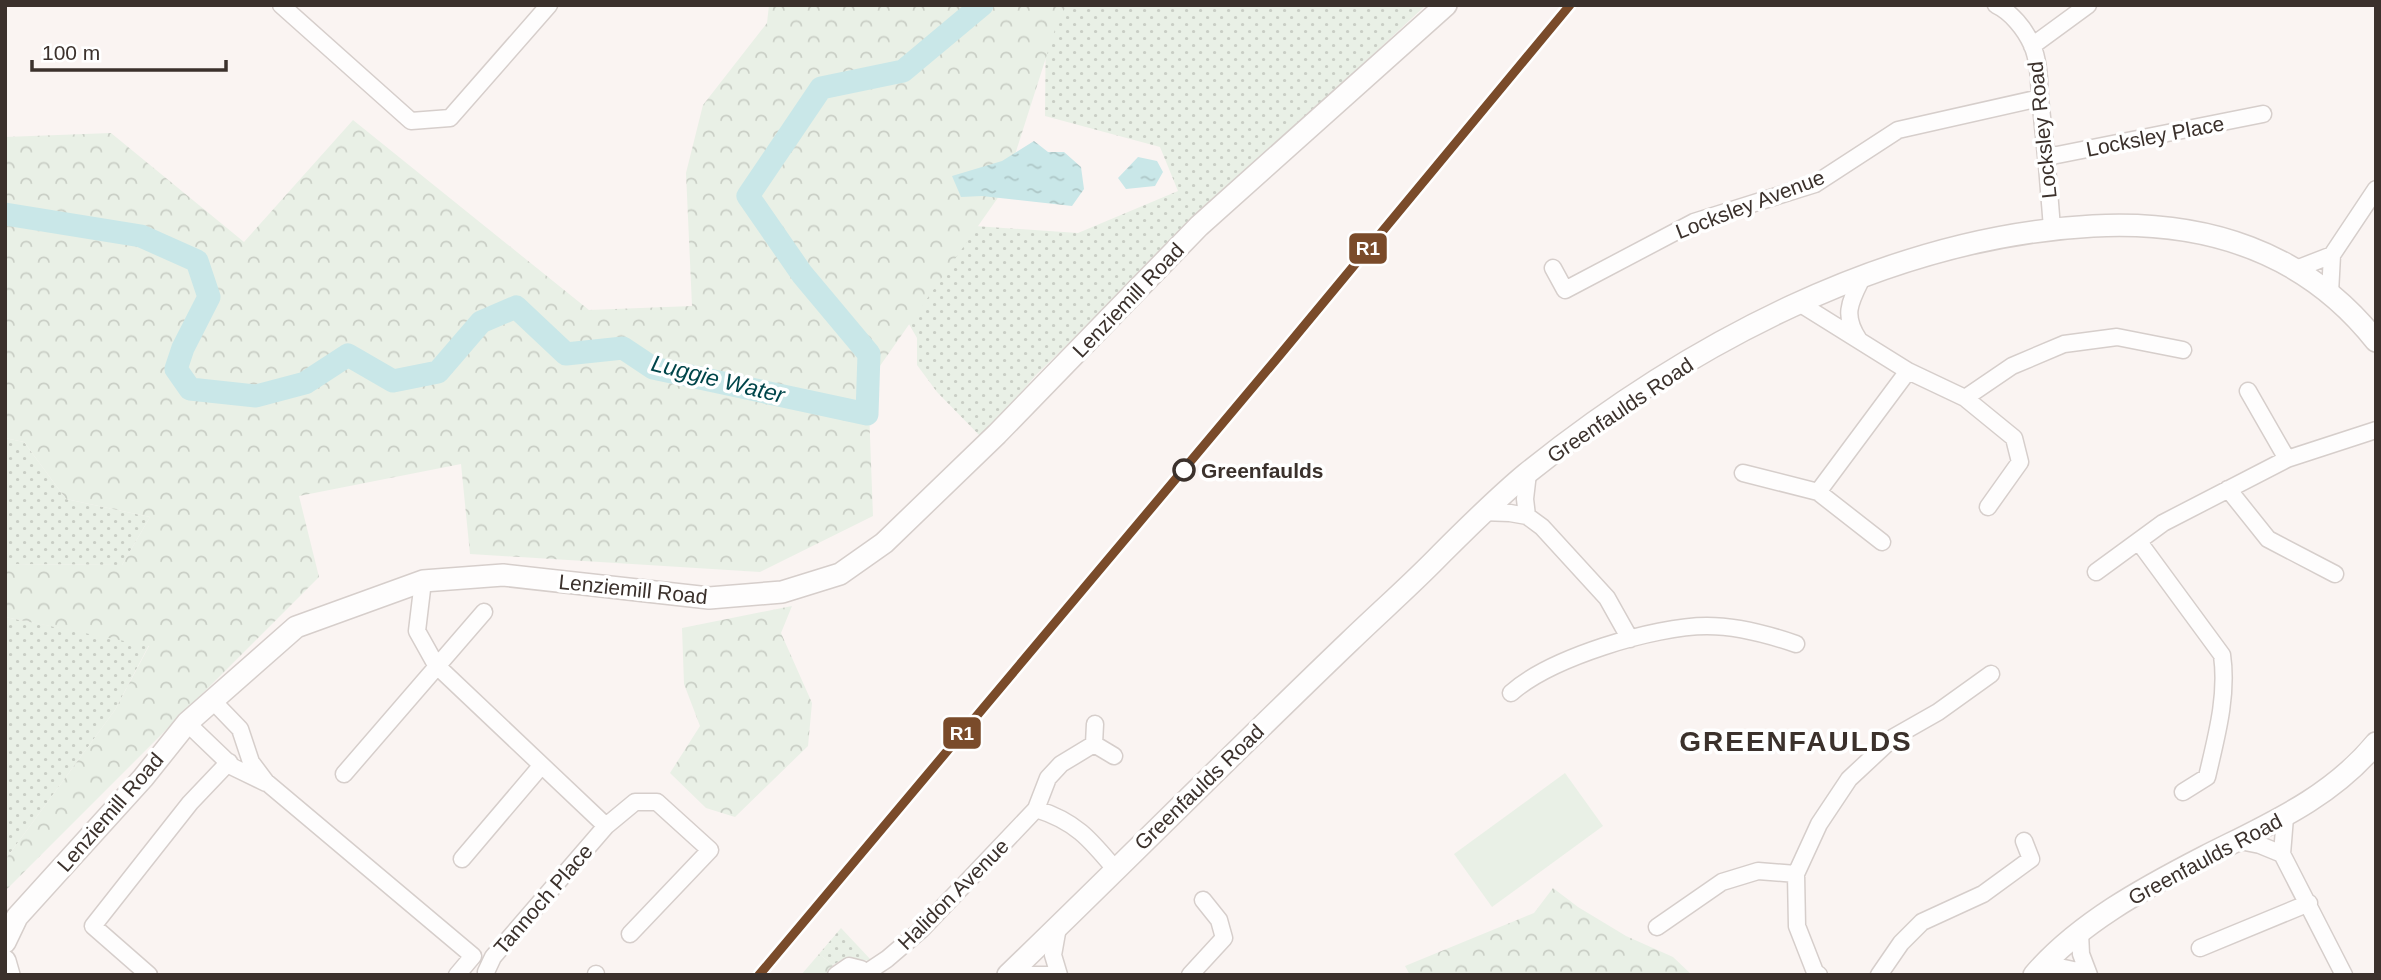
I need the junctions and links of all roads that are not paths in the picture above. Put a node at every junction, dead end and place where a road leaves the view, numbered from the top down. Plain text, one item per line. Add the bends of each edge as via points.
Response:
1 (281, 5) edge
2 (549, 5) edge
3 (1446, 5) edge
4 (1996, 5) edge
5 (2088, 5) edge
6 (2032, 46) junction
7 (2040, 98) junction
8 (2263, 114) dead end
9 (2047, 155) junction
10 (2376, 189) edge
11 (2052, 228) junction
12 (2332, 255) junction
13 (1553, 268) dead end
14 (2296, 269) junction
15 (1863, 278) junction
16 (2330, 293) junction
17 (1799, 303) junction
18 (1859, 340) junction
19 (2376, 341) edge
20 (2183, 349) dead end
21 (1909, 371) junction
22 (2248, 391) dead end
23 (1965, 398) junction
24 (2375, 430) edge
25 (2287, 458) junction
26 (1528, 473) junction
27 (1743, 473) dead end
28 (2228, 489) junction
29 (1818, 492) junction
30 (1988, 507) dead end
31 (1481, 512) junction
32 (1527, 516) junction
33 (1882, 542) dead end
34 (2139, 542) junction
35 (2096, 572) dead end
36 (2335, 574) dead end
37 (423, 581) junction
38 (484, 612) dead end
39 (1629, 639) junction
40 (1796, 644) dead end
41 (436, 664) junction
42 (1991, 674) dead end
43 (1511, 693) dead end
44 (212, 701) junction
45 (187, 723) junction
46 (1095, 724) dead end
47 (2376, 743) edge
48 (1094, 744) junction
49 (1114, 756) dead end
50 (229, 762) junction
51 (541, 766) junction
52 (344, 774) dead end
53 (265, 781) junction
54 (2183, 792) dead end
55 (1036, 809) junction
56 (2286, 817) junction
57 (606, 826) junction
58 (2024, 841) dead end
59 (2239, 841) junction
60 (2281, 855) junction
61 (462, 859) dead end
62 (1115, 869) junction
63 (1796, 874) junction
64 (1203, 900) dead end
65 (2309, 904) junction
66 (11, 920) edge
67 (1058, 927) junction
68 (1657, 927) dead end
69 (2080, 933) junction
70 (630, 934) dead end
71 (5, 942) edge
72 (2200, 948) dead end
73 (5, 961) edge
74 (2037, 971) edge
75 (866, 974) edge
76 (2088, 974) edge
77 (9, 975) edge
78 (149, 975) edge
79 (457, 975) edge
80 (487, 975) edge
81 (836, 975) edge
82 (1008, 975) edge
83 (1052, 975) edge
84 (1059, 975) edge
85 (1191, 975) edge
86 (1819, 975) edge
87 (1879, 975) edge
88 (2344, 975) edge

1 - 2 street via 411,121 450,118
3 - 37 street, Lenziemill Road via 1199,226 997,434 884,543 840,574 782,592 709,598 503,575
4 - 6 street, Locksley Road via 2021,27
5 - 6 street
6 - 7 street, Locksley Road
7 - 9 street, Locksley Road
7 - 13 street, Locksley Avenue via 1898,130 1815,184 1694,222 1565,290
8 - 9 street, Locksley Place
9 - 11 street, Locksley Road
10 - 12 street
11 - 14 street, Greenfaulds Road via 2129,224 2197,231 2252,246
11 - 15 street, Greenfaulds Road via 1979,240
12 - 14 street
12 - 16 street
14 - 16 street, Greenfaulds Road
15 - 17 street, Greenfaulds Road
15 - 18 street via 1849,306
16 - 19 street, Greenfaulds Road
17 - 18 street
17 - 26 street, Greenfaulds Road via 1626,401
18 - 21 street
20 - 23 street via 2117,337 2064,344 2012,366
21 - 23 street
21 - 29 street
22 - 25 street
23 - 30 street via 2014,438 2020,462
24 - 25 street
25 - 28 street
26 - 31 street, Greenfaulds Road
26 - 32 street
27 - 29 street
28 - 34 street via 2163,523
28 - 36 street via 2268,539
29 - 33 street
31 - 32 street
31 - 62 street, Greenfaulds Road
32 - 39 street via 1607,598
34 - 35 street
34 - 54 street via 2222,655 2225,671 2220,723 2207,777
37 - 41 street via 417,631
37 - 44 street, Lenziemill Road via 296,627
38 - 41 street
39 - 40 street via 1707,626 1736,628
39 - 43 street via 1559,664
41 - 51 street
41 - 52 street
42 - 63 street via 1894,737 1849,779 1819,824
44 - 45 street, Lenziemill Road
44 - 53 street via 240,729 251,762
45 - 50 street
45 - 66 street, Lenziemill Road via 143,778
46 - 48 street
47 - 56 street, Greenfaulds Road via 2330,788
48 - 49 street
48 - 55 street, Halidon Avenue via 1061,764 1048,778
50 - 53 street
50 - 78 street via 190,803 93,926
51 - 57 street
51 - 61 street
53 - 79 street via 473,956
55 - 62 street via 1058,816 1088,837
55 - 75 street, Halidon Avenue via 922,929
56 - 59 street, Greenfaulds Road
56 - 60 street
57 - 70 street, Tannoch Place via 635,802 657,802 710,850
57 - 80 street, Tannoch Place via 493,957
58 - 87 street via 2031,859 1983,894 1922,922
59 - 60 street
59 - 69 street, Greenfaulds Road via 2122,902
60 - 65 street
62 - 67 street, Greenfaulds Road
63 - 68 street via 1758,871 1722,882
63 - 86 street via 1797,926
64 - 85 street via 1219,920 1224,939
65 - 72 street
65 - 88 street
66 - 71 street, Lenziemill Road
67 - 82 street, Greenfaulds Road
67 - 84 street via 1053,956
69 - 74 street, Greenfaulds Road
69 - 76 street
73 - 77 street
74 - 76 street via 2064,968
75 - 81 street, Halidon Avenue via 849,966
82 - 83 street

